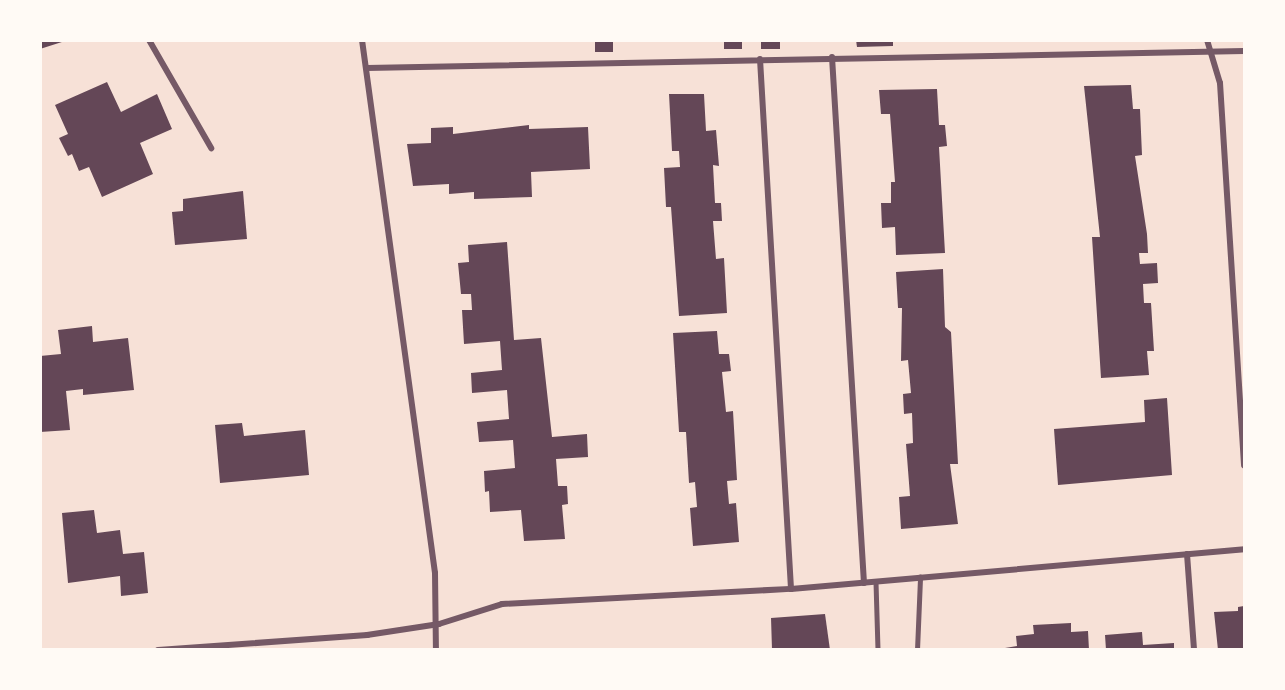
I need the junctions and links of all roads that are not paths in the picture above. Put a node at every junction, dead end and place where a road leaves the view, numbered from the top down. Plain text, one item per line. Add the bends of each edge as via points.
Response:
1 (149, 40) edge
2 (362, 40) edge
3 (1207, 40) edge
4 (1208, 51) junction
5 (1245, 51) edge
6 (832, 57) junction
7 (760, 59) junction
8 (367, 68) junction
9 (211, 148) dead end
10 (1245, 465) edge
11 (1245, 549) edge
12 (1187, 554) junction
13 (920, 578) junction
14 (876, 582) junction
15 (864, 583) junction
16 (791, 589) junction
17 (439, 624) junction
18 (158, 650) edge
19 (436, 650) edge
20 (878, 650) edge
21 (917, 650) edge
22 (1194, 650) edge

1 - 9 street
2 - 8 street
3 - 4 street
4 - 5 street
4 - 6 street
4 - 10 street via 1220,83
6 - 7 street
6 - 15 street
7 - 8 street
7 - 16 street
8 - 17 street
11 - 12 street
12 - 13 street
12 - 22 street
13 - 14 street
13 - 21 lane
14 - 15 street
14 - 20 lane
15 - 16 street
16 - 17 street via 502,604
17 - 18 street via 367,635
17 - 19 street

